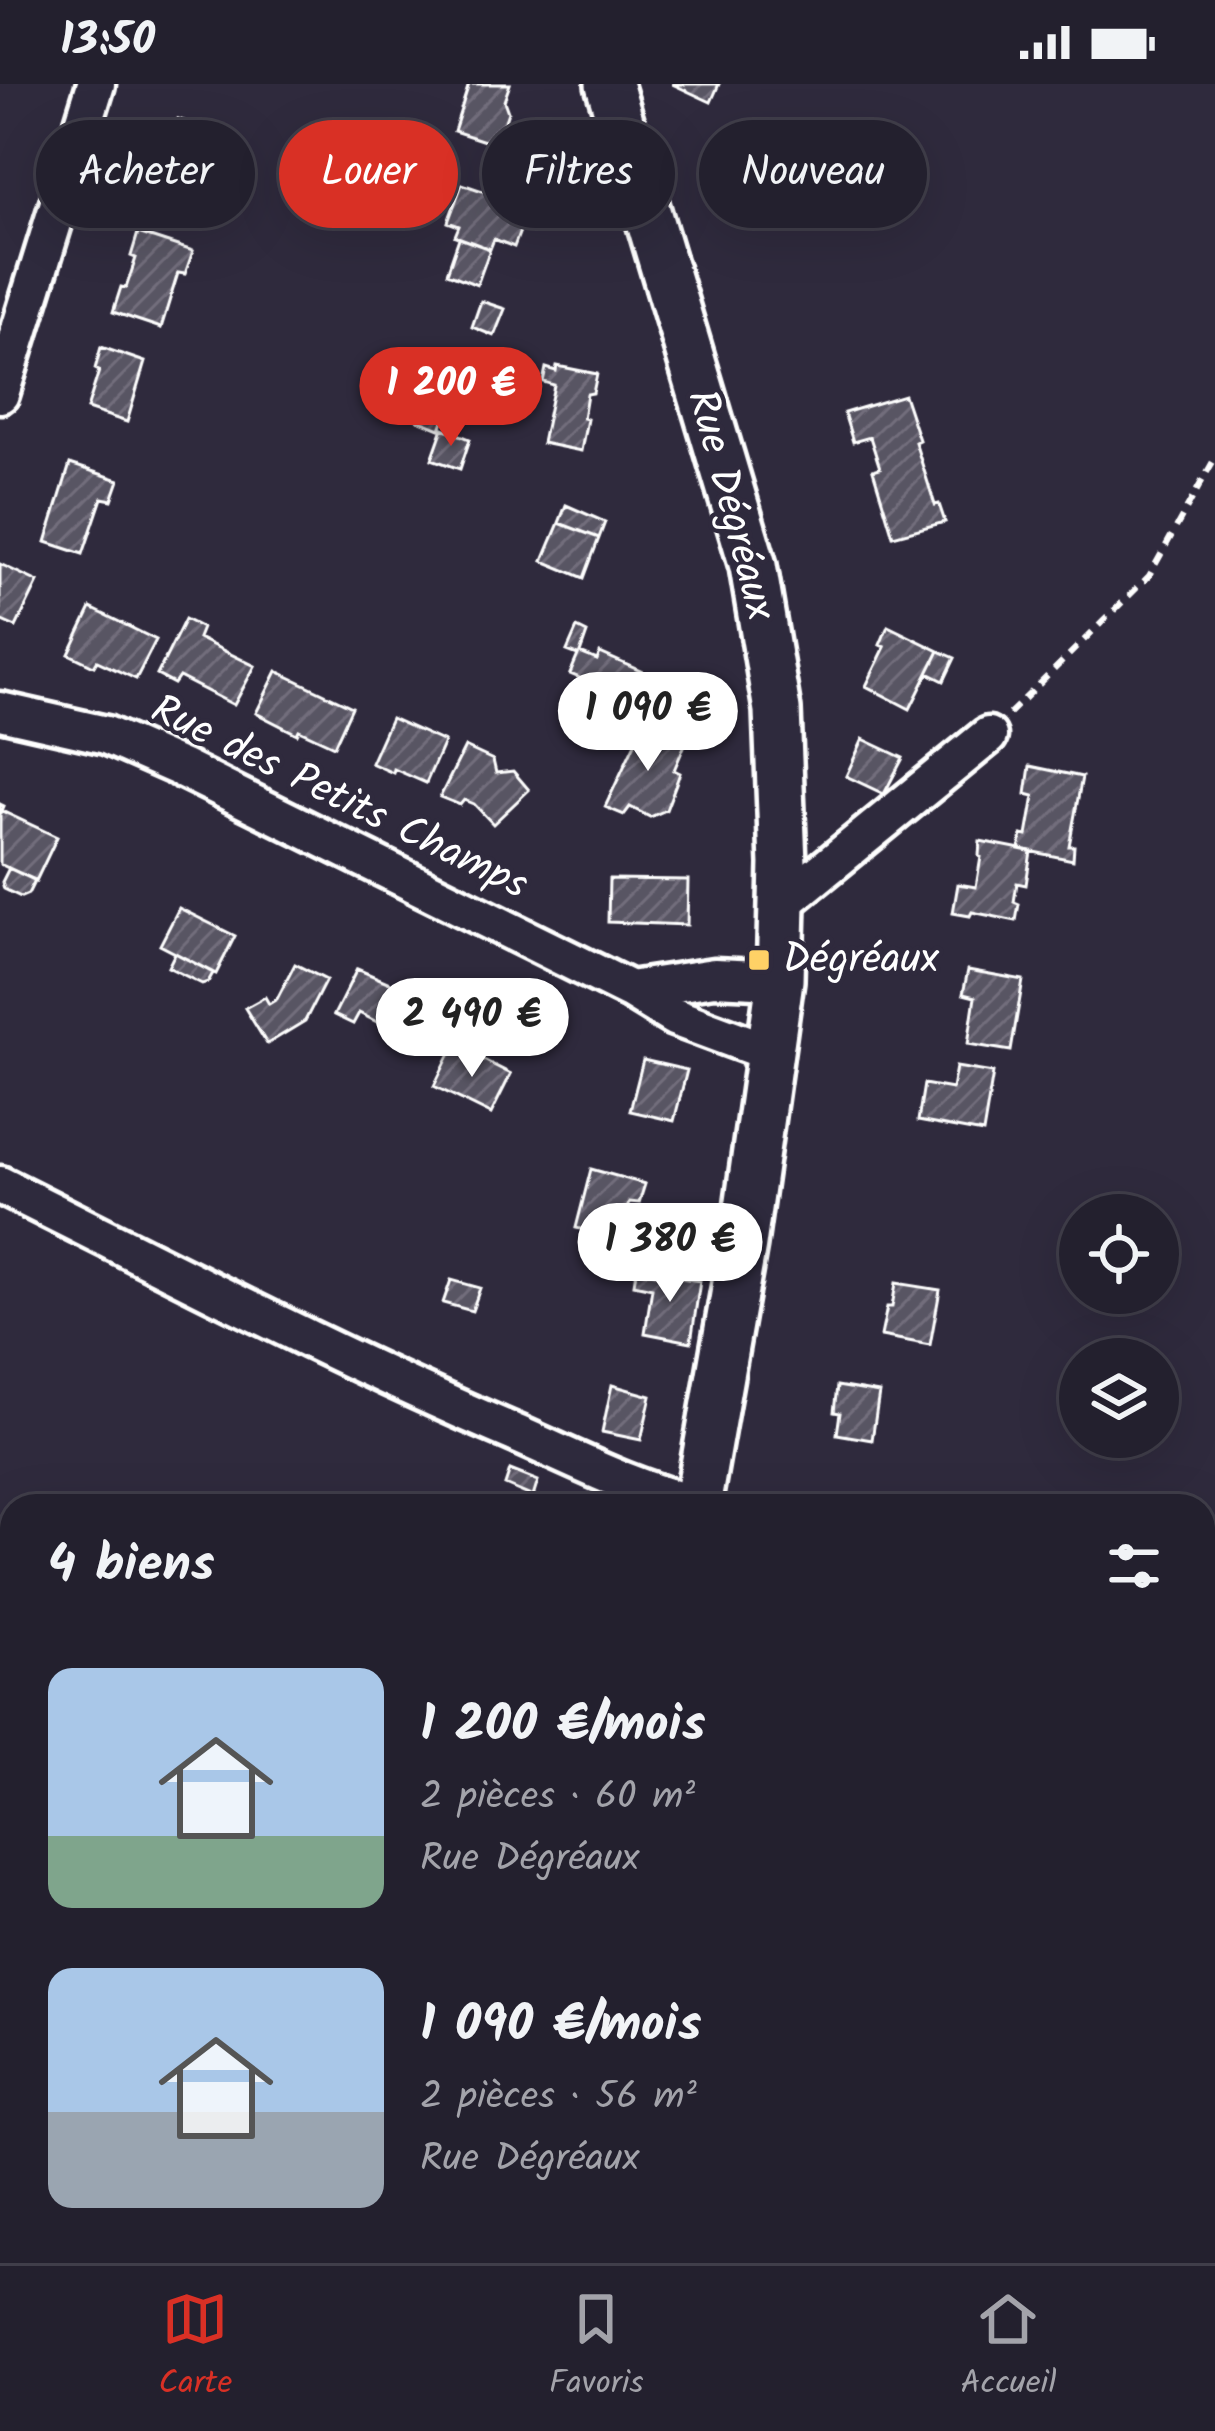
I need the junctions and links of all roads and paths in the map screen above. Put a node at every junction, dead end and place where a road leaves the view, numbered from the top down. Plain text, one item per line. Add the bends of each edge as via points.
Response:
1 (96, 84) edge
2 (609, 84) edge
3 (0, 394) edge
4 (1215, 458) edge
5 (0, 711) edge
6 (988, 736) joint
7 (782, 904) junction
8 (780, 980) junction
9 (630, 990) junction
10 (771, 1053) junction
11 (0, 1185) edge
12 (661, 1494) edge
13 (699, 1494) edge

1 - 3 street
2 - 7 main road, Rue Dégréaux via 753,566 777,710
4 - 6 path via 1149,576
5 - 9 street, Rue des Petits Champs via 106,735 181,768
6 - 7 street
7 - 8 main road, Rue Dégréaux
8 - 9 street via 714,977
8 - 10 main road, Rue Dégréaux
9 - 10 street, Rue des Petits Champs via 674,1017
10 - 13 main road, Rue Dégréaux
11 - 12 street via 450,1406

